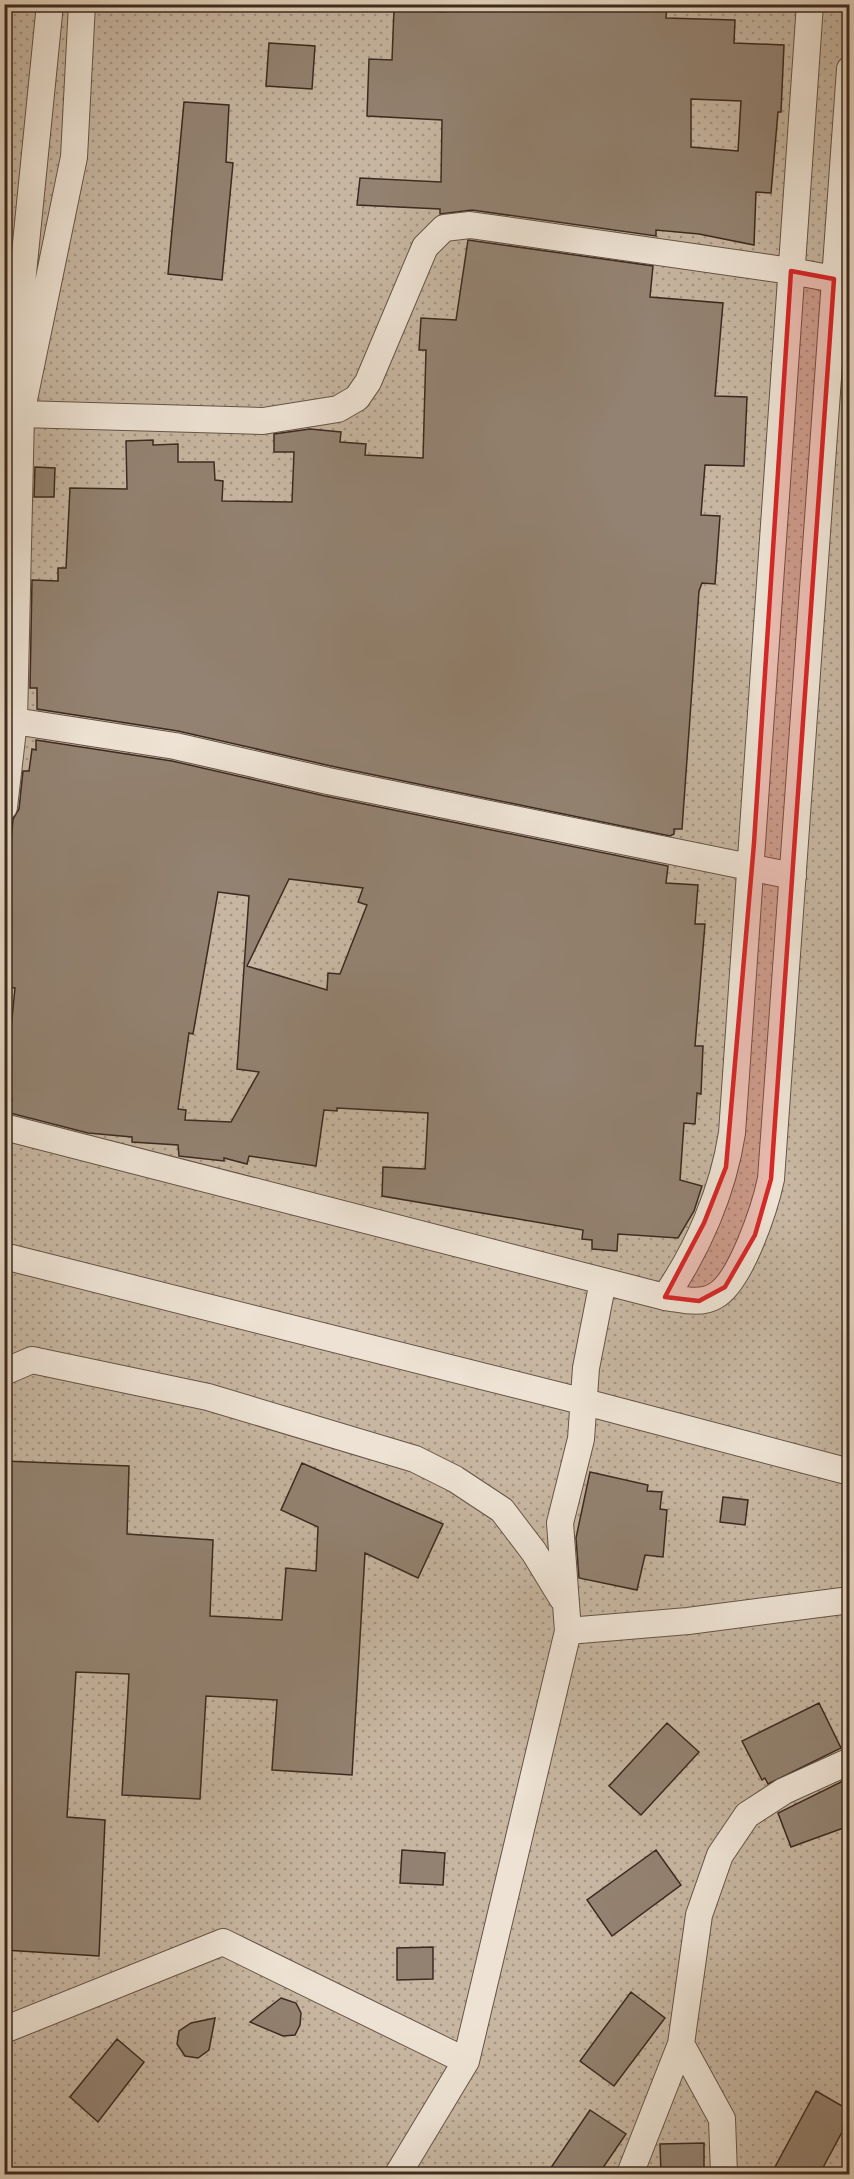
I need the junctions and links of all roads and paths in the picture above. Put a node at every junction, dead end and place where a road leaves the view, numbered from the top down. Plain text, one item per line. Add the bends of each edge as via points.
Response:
1 (50, 4) edge
2 (82, 4) edge
3 (810, 4) edge
4 (849, 69) edge
5 (791, 271) junction
6 (834, 279) junction
7 (21, 414) junction
8 (4, 459) edge
9 (14, 721) junction
10 (4, 807) edge
11 (752, 868) junction
12 (793, 876) junction
13 (4, 1127) edge
14 (4, 1256) edge
15 (603, 1281) junction
16 (665, 1297) junction
17 (4, 1372) edge
18 (585, 1402) junction
19 (849, 1472) edge
20 (849, 1600) edge
21 (566, 1604) junction
22 (568, 1631) junction
23 (849, 1761) edge
24 (4, 2030) edge
25 (681, 2044) junction
26 (466, 2061) junction
27 (398, 2175) edge
28 (630, 2175) edge
29 (724, 2175) edge

1 - 8 street
2 - 7 street via 74,157
3 - 5 street
4 - 6 street
5 - 6 street
5 - 7 street via 470,225 444,228 424,247 368,382 357,398 338,409 263,421
5 - 11 street
6 - 12 street
7 - 9 street
9 - 10 street
9 - 11 street via 175,746
11 - 12 street
11 - 16 street via 732,1133 726,1167 695,1244
12 - 16 street via 771,1179 765,1206 755,1235 716,1296 699,1302
13 - 15 street
14 - 18 street
15 - 16 street
15 - 18 street via 586,1368
17 - 21 street via 32,1360 208,1397 415,1459 502,1510
18 - 19 street
18 - 21 street via 560,1523
20 - 22 street via 688,1621
21 - 22 street
22 - 26 street
23 - 25 street via 784,1791 747,1815 720,1855 699,1915
24 - 26 street via 223,1942
25 - 28 street
25 - 29 street via 722,2119
26 - 27 street

